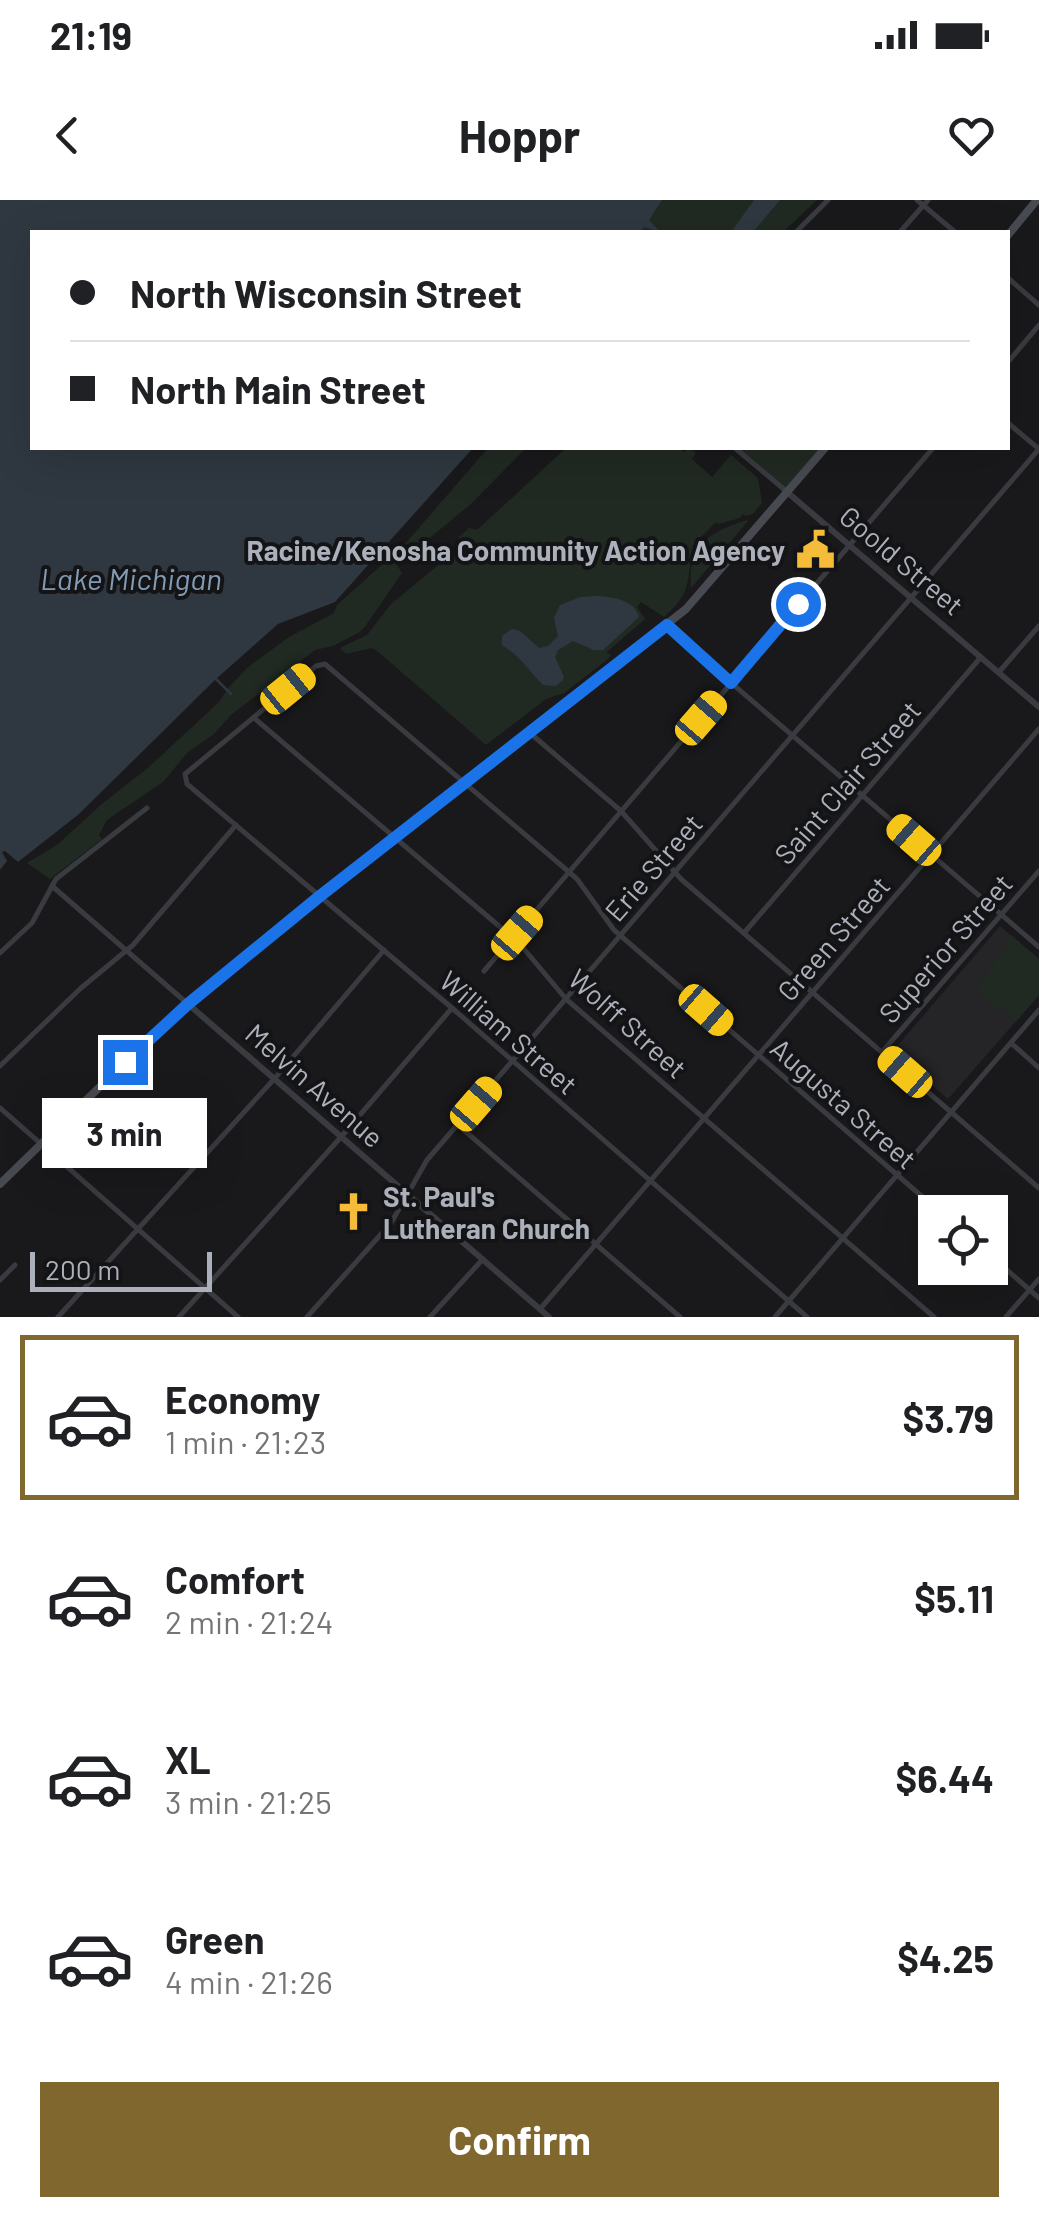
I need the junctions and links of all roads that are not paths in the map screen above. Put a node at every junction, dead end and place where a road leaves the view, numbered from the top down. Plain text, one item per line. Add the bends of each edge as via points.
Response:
1 (828, 200) edge
2 (916, 200) edge
3 (1037, 200) edge
4 (925, 203) edge
5 (798, 230) edge
6 (902, 230) edge
7 (952, 230) edge
8 (1010, 233) edge
9 (1010, 280) edge
10 (1039, 305) edge
11 (1039, 326) edge
12 (1010, 360) edge
13 (1010, 424) edge
14 (1039, 449) edge
15 (737, 450) edge
16 (822, 450) edge
17 (931, 450) edge
18 (787, 492) junction
19 (850, 545) junction
20 (912, 598) junction
21 (667, 625) junction
22 (1039, 626) edge
23 (981, 657) junction
24 (999, 672) junction
25 (731, 683) junction
26 (1039, 706) edge
27 (253, 717) junction
28 (1039, 729) edge
29 (530, 733) junction
30 (793, 735) junction
31 (465, 783) junction
32 (862, 795) junction
33 (147, 808) dead end
34 (621, 812) junction
35 (236, 825) junction
36 (394, 838) junction
37 (931, 854) junction
38 (1039, 871) edge
39 (570, 872) junction
40 (675, 872) junction
41 (52, 886) junction
42 (320, 896) junction
43 (1000, 914) junction
44 (744, 932) junction
45 (620, 936) junction
46 (512, 938) junction
47 (1039, 947) edge
48 (126, 950) junction
49 (384, 950) junction
50 (0, 953) edge
51 (484, 970) dead end
52 (813, 992) junction
53 (566, 999) junction
54 (188, 1004) junction
55 (452, 1008) junction
56 (1039, 1010) edge
57 (1010, 1043) junction
58 (882, 1052) junction
59 (758, 1055) junction
60 (512, 1062) junction
61 (0, 1066) edge
62 (1039, 1068) edge
63 (274, 1078) junction
64 (0, 1108) edge
65 (951, 1112) junction
66 (704, 1118) junction
67 (458, 1125) junction
68 (342, 1137) junction
69 (42, 1144) junction
70 (896, 1175) junction
71 (650, 1181) junction
72 (0, 1184) edge
73 (1039, 1188) edge
74 (408, 1195) junction
75 (920, 1195) edge
76 (139, 1230) junction
77 (842, 1238) junction
78 (596, 1244) junction
79 (483, 1260) junction
80 (15, 1265) dead end
81 (1008, 1271) edge
82 (1039, 1279) edge
83 (0, 1280) edge
84 (205, 1288) junction
85 (1030, 1290) junction
86 (1039, 1298) edge
87 (788, 1301) junction
88 (540, 1309) junction
89 (434, 1316) edge
90 (58, 1317) edge
91 (178, 1317) edge
92 (238, 1317) edge
93 (307, 1317) edge
94 (550, 1317) edge
95 (680, 1317) edge
96 (775, 1317) edge
97 (807, 1317) edge
98 (934, 1317) edge
99 (1006, 1317) edge

1 - 5 street
2 - 4 street
3 - 8 main road
4 - 6 street
4 - 7 street
9 - 10 street
11 - 12 street
13 - 14 street
14 - 20 street, Erie Street
15 - 18 street, Goold Street
16 - 18 main road
17 - 19 street
18 - 19 street, Goold Street
18 - 21 main road
19 - 20 street, Goold Street
19 - 25 street
20 - 23 street, Goold Street
20 - 30 street, Erie Street
21 - 25 street
21 - 29 main road
22 - 24 street
23 - 24 street, Goold Street
23 - 32 street, Saint Clair Street
24 - 26 street, Goold Street
25 - 30 street
25 - 34 street
27 - 31 street, Augusta Street via 322,664
27 - 35 street, William Street via 184,778
27 - 36 street, Wolff Street
28 - 37 street, Green Street
29 - 31 main road
29 - 34 street
30 - 32 street
30 - 40 street, Erie Street
31 - 36 main road
31 - 39 street, Augusta Street
32 - 37 street
32 - 44 street, Saint Clair Street
33 - 41 street
34 - 39 street
34 - 40 street
35 - 42 street, William Street
35 - 48 street
36 - 42 main road
36 - 46 street, Wolff Street
37 - 43 street
37 - 52 street, Green Street
38 - 43 street, Superior Street
39 - 45 street, Augusta Street
39 - 46 street
40 - 44 street
40 - 45 street, Erie Street
41 - 48 street, Melvin Avenue
41 - 50 street via 32,923
42 - 49 street, William Street
42 - 54 main road
43 - 47 street
43 - 58 street, Superior Street
44 - 52 street
45 - 53 street, Erie Street
45 - 59 street, Augusta Street
46 - 51 street
46 - 53 street, Wolff Street
48 - 54 street, Melvin Avenue
48 - 61 street
49 - 55 street, William Street
49 - 63 street
52 - 58 street
52 - 59 street, Green Street
53 - 60 street, Erie Street
53 - 66 street, Wolff Street
54 - 63 street, Melvin Avenue
54 - 69 main road
55 - 60 street, William Street
55 - 68 street
56 - 57 street
57 - 62 street
57 - 65 street
58 - 65 street
59 - 66 street, Green Street
59 - 70 street, Augusta Street
60 - 67 street, Erie Street
60 - 71 street, William Street
63 - 68 street, Melvin Avenue
63 - 76 street
64 - 69 street
65 - 70 street
65 - 73 street
66 - 71 street, Green Street
66 - 77 street, Wolff Street
67 - 74 street, Erie Street
67 - 78 street
68 - 74 street, Melvin Avenue
68 - 84 street
69 - 72 main road
69 - 76 street
70 - 75 street, Augusta Street
70 - 77 street
71 - 78 street, Green Street
71 - 87 street, William Street
74 - 79 street, Melvin Avenue
74 - 93 street, Erie Street via 391,1224
76 - 84 street
76 - 90 street
77 - 87 street
77 - 98 street, Wolff Street
78 - 88 street, Green Street
78 - 95 street
79 - 88 street, Melvin Avenue
79 - 89 street
80 - 83 street
81 - 85 street
82 - 85 street
84 - 91 street
84 - 92 street
85 - 86 street
85 - 99 street
87 - 96 street
87 - 97 street, William Street
88 - 94 street, Melvin Avenue

